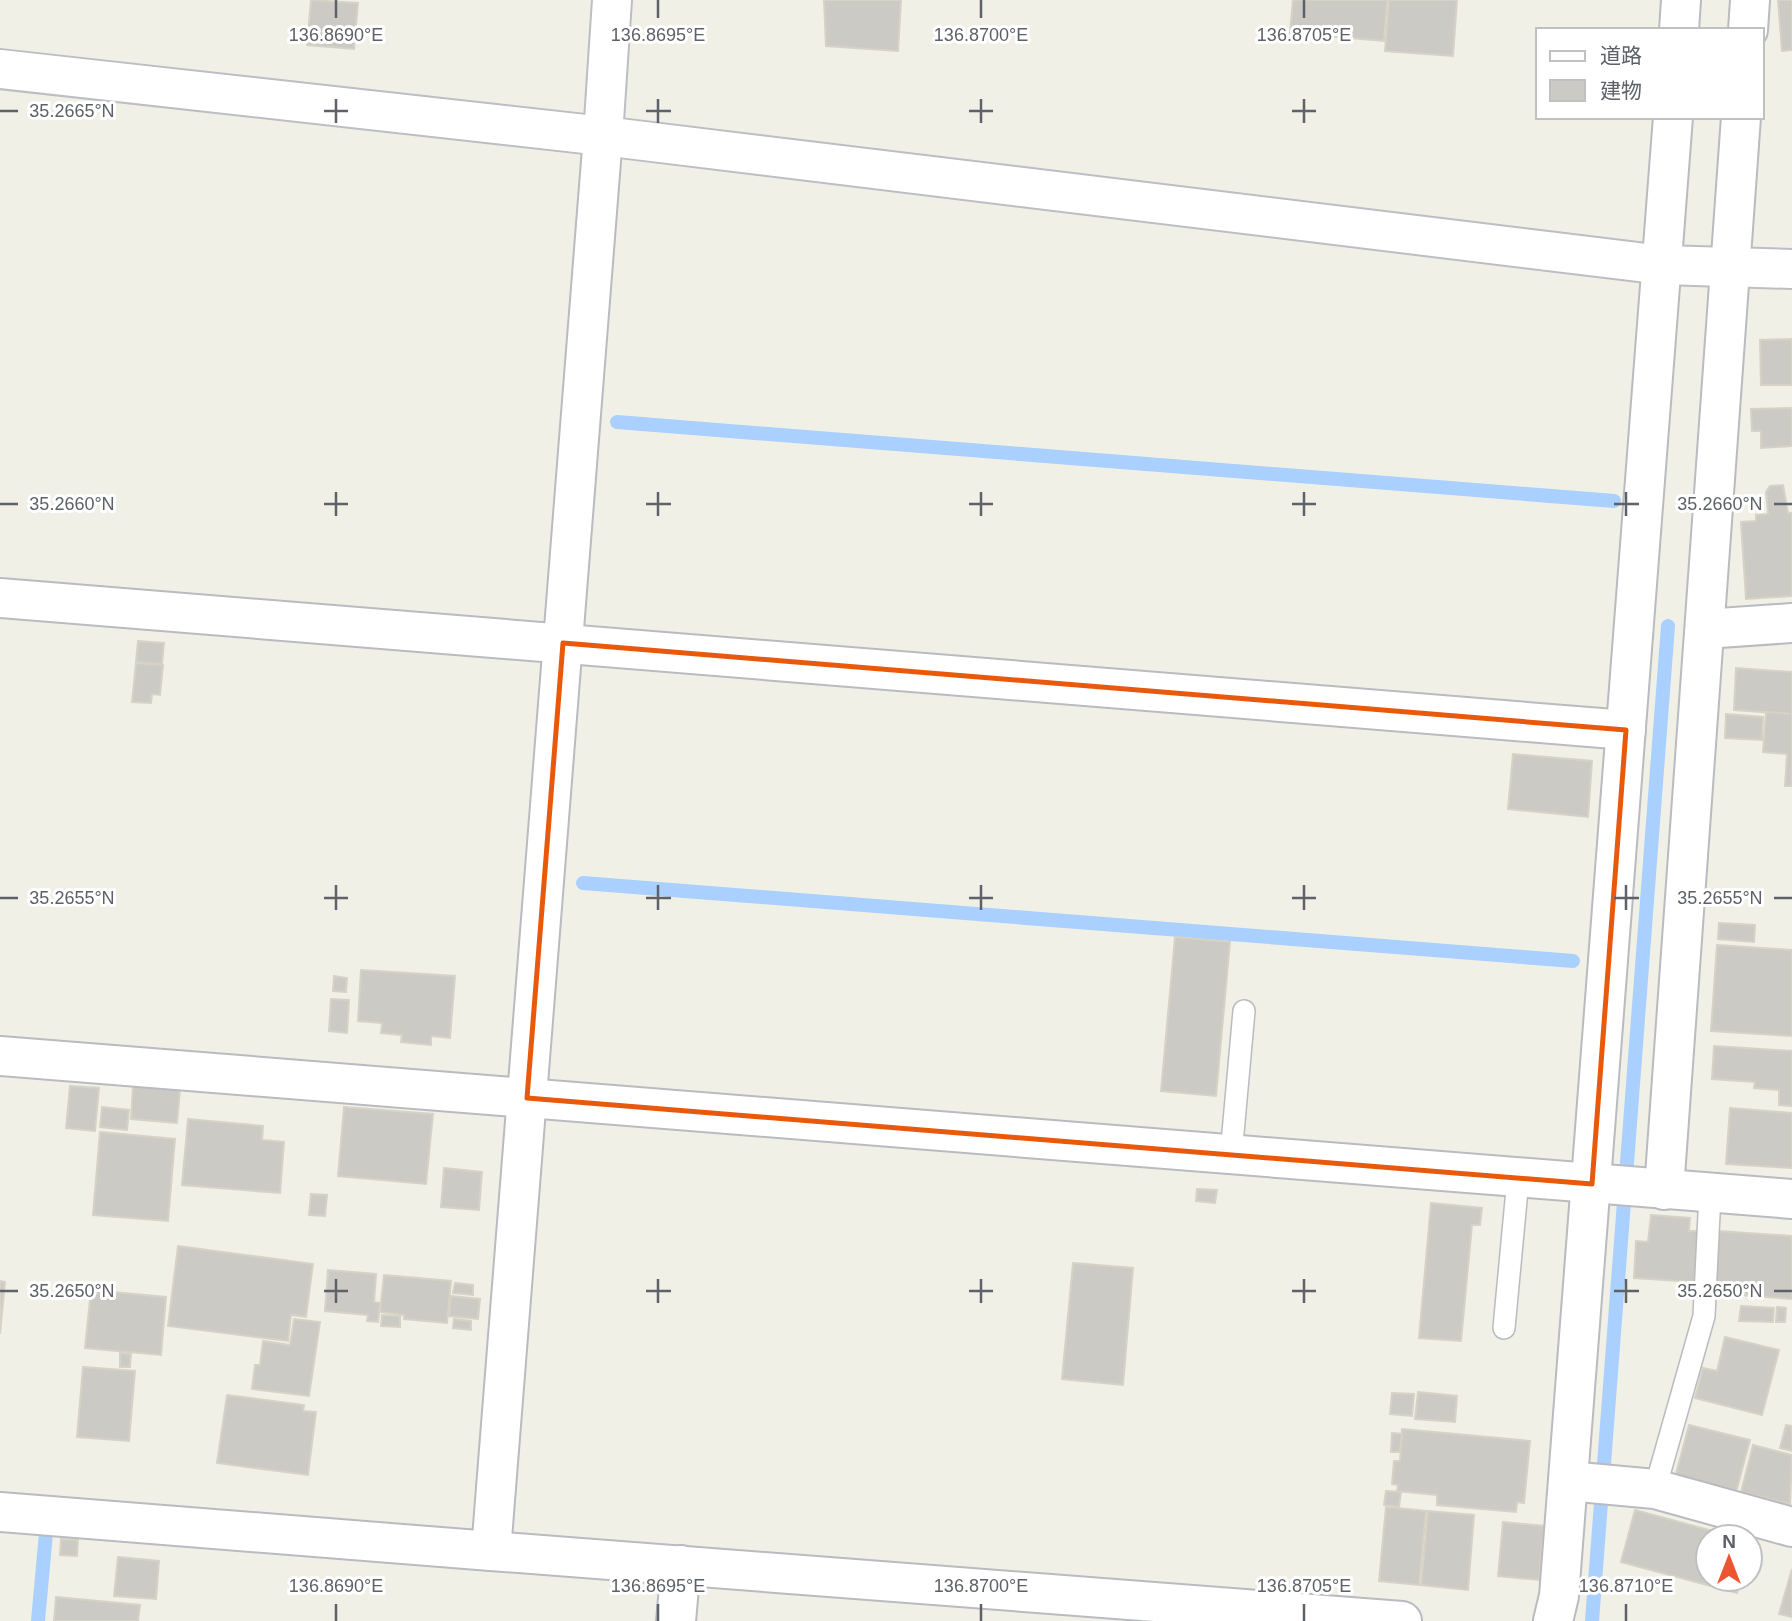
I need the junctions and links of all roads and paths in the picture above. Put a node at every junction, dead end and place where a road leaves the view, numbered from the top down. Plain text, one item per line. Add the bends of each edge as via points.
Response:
1 (612, 0) edge
2 (1681, 0) edge
3 (1750, 0) edge
4 (1679, 28) edge
5 (1748, 28) edge
6 (0, 69) edge
7 (1673, 119) edge
8 (1741, 119) edge
9 (603, 136) junction
10 (1662, 265) junction
11 (1730, 268) junction
12 (1792, 269) edge
13 (0, 598) edge
14 (1792, 623) edge
15 (1704, 628) junction
16 (563, 643) junction
17 (1626, 730) junction
18 (1244, 1011) dead end
19 (0, 1056) edge
20 (527, 1098) junction
21 (1231, 1155) junction
22 (1518, 1178) junction
23 (1628, 1187) junction
24 (1710, 1194) junction
25 (1792, 1199) edge
26 (1504, 1328) dead end
27 (1608, 1485) junction
28 (0, 1512) edge
29 (1792, 1527) edge
30 (491, 1551) junction
31 (681, 1565) junction
32 (677, 1621) edge
33 (1402, 1621) edge
34 (1553, 1621) edge

1 - 9 street
2 - 4 street
3 - 5 street
6 - 9 street
7 - 10 street
8 - 11 street
9 - 10 street
9 - 16 street
10 - 11 street
10 - 17 street
11 - 12 street
11 - 15 street
13 - 16 street
14 - 15 street
15 - 23 street
16 - 17 street
16 - 20 street
17 - 23 street
18 - 21 lane
19 - 20 street
20 - 21 street
20 - 30 street
21 - 22 street
22 - 23 street
22 - 26 lane
23 - 24 street
23 - 27 street
24 - 25 street
24 - 27 lane via 1704,1316
27 - 29 street
27 - 34 street via 1559,1596
28 - 30 street
30 - 31 street
31 - 32 street
31 - 33 street

